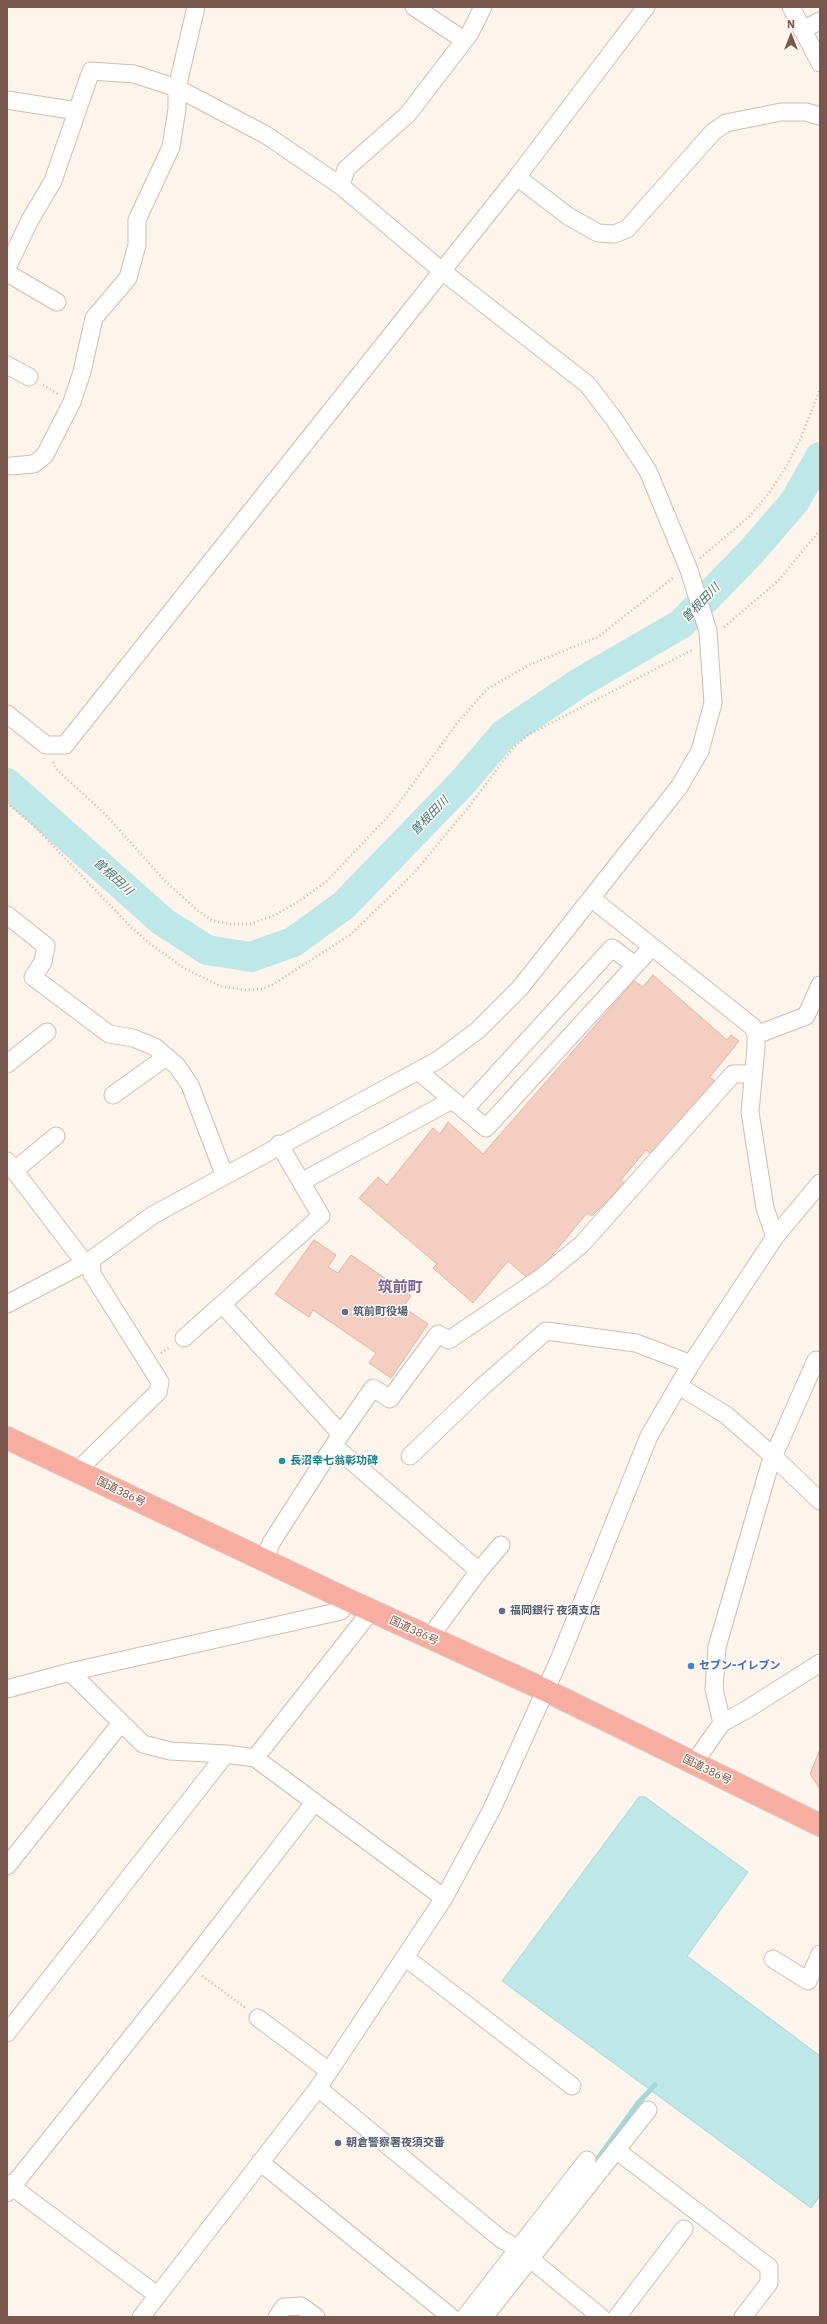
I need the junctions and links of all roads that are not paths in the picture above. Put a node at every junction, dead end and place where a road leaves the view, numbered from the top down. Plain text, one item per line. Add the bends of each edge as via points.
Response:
1 (196, 7) edge
2 (414, 7) edge
3 (483, 7) edge
4 (646, 7) edge
5 (791, 7) edge
6 (820, 20) edge
7 (802, 30) junction
8 (464, 40) junction
9 (820, 63) edge
10 (177, 88) junction
11 (7, 100) edge
12 (77, 111) junction
13 (820, 116) edge
14 (517, 177) junction
15 (341, 186) junction
16 (7, 268) edge
17 (442, 271) junction
18 (7, 273) edge
19 (57, 302) dead end
20 (7, 365) edge
21 (29, 377) road end
22 (8, 466) edge
23 (7, 714) edge
24 (591, 898) junction
25 (7, 915) edge
26 (652, 947) junction
27 (635, 965) junction
28 (820, 985) edge
29 (813, 1017) edge
30 (47, 1032) dead end
31 (756, 1035) junction
32 (10, 1057) edge
33 (166, 1057) junction
34 (418, 1071) junction
35 (754, 1074) junction
36 (113, 1094) dead end
37 (458, 1105) junction
38 (56, 1136) dead end
39 (280, 1144) junction
40 (11, 1165) edge
41 (224, 1174) junction
42 (302, 1182) junction
43 (820, 1182) edge
44 (775, 1237) junction
45 (87, 1261) junction
46 (7, 1304) edge
47 (223, 1304) junction
48 (184, 1338) road end
49 (816, 1360) dead end
50 (691, 1364) junction
51 (679, 1386) junction
52 (7, 1438) edge
53 (338, 1440) junction
54 (410, 1456) dead end
55 (773, 1456) junction
56 (77, 1471) junction
57 (820, 1501) edge
58 (501, 1545) dead end
59 (265, 1560) junction
60 (479, 1571) junction
61 (348, 1600) junction
62 (371, 1610) junction
63 (431, 1639) junction
64 (820, 1663) edge
65 (70, 1672) junction
66 (545, 1690) junction
67 (10, 1691) edge
68 (121, 1723) junction
69 (722, 1723) junction
70 (226, 1754) junction
71 (255, 1758) junction
72 (694, 1763) junction
73 (314, 1803) junction
74 (820, 1825) edge
75 (7, 1866) edge
76 (444, 1898) junction
77 (820, 1954) edge
78 (406, 1958) junction
79 (773, 1959) dead end
80 (258, 2018) road end
81 (7, 2033) edge
82 (329, 2071) junction
83 (572, 2086) dead end
84 (318, 2088) junction
85 (648, 2110) dead end
86 (616, 2150) junction
87 (587, 2160) dead end
88 (260, 2162) junction
89 (9, 2188) edge
90 (684, 2229) dead end
91 (523, 2253) junction
92 (157, 2296) junction
93 (141, 2317) edge
94 (277, 2317) edge
95 (316, 2317) edge
96 (451, 2317) edge
97 (465, 2317) edge
98 (484, 2317) edge
99 (601, 2317) edge
100 (617, 2317) edge
101 (742, 2317) edge

1 - 10 street
2 - 8 street
3 - 8 street
4 - 14 street
5 - 7 street
6 - 7 street
7 - 9 street
8 - 15 street via 408,114 346,169
10 - 12 street via 134,74 91,71
10 - 15 street via 266,135
10 - 22 street via 177,109 171,147 137,220 137,245 128,278 94,318 82,372 72,402 45,455 34,464
11 - 12 street
12 - 16 street via 53,181 30,220
13 - 14 street via 806,112 781,112 726,123 713,132 627,229 614,234 598,233 568,216
14 - 17 street
15 - 17 street
17 - 23 street via 65,745 46,745
17 - 24 street via 587,384 614,418 648,471 688,567 708,636 713,703 700,751 679,787
18 - 19 street
20 - 21 street
24 - 26 street
24 - 34 street via 520,988 478,1030 438,1060
25 - 33 street via 46,946 43,962 33,977 109,1034 133,1038 154,1047
26 - 27 street
26 - 31 street via 752,1027
27 - 37 street via 612,948
27 - 37 street via 486,1128
28 - 29 street
29 - 31 street
30 - 32 street
31 - 35 street
33 - 36 street
33 - 41 street via 177,1066 190,1085
34 - 37 street
34 - 39 street
35 - 44 street via 750,1112 765,1208
35 - 53 street via 733,1074 582,1244 542,1277 449,1340 438,1334 390,1399 373,1388
37 - 42 street
38 - 40 street
39 - 41 street
39 - 42 street
40 - 45 street
41 - 45 street via 153,1215
42 - 47 street via 321,1216
43 - 44 street
44 - 50 street
45 - 46 street
45 - 56 street via 92,1274 160,1382 158,1392
47 - 48 street
47 - 53 street
49 - 55 street
50 - 51 street
50 - 54 street via 636,1343 546,1331 481,1388
51 - 55 street via 726,1415
51 - 66 street via 649,1436
52 - 56 highway, 国道386号
53 - 59 street via 271,1543
53 - 60 street
55 - 57 street
55 - 69 street via 717,1647 714,1689
56 - 59 highway, 国道386号
58 - 60 street
59 - 61 highway, 国道386号
60 - 63 street
61 - 62 highway, 国道386号
61 - 65 street via 341,1610
62 - 63 highway, 国道386号
62 - 71 street
63 - 66 highway, 国道386号
64 - 69 street
65 - 67 street
65 - 68 street
66 - 72 highway, 国道386号
66 - 76 street via 492,1809
68 - 70 street via 143,1744 170,1751
68 - 75 street
69 - 72 street
70 - 71 street
70 - 81 street
71 - 73 street
72 - 74 highway, 国道386号
73 - 76 street
73 - 89 street via 188,1966
76 - 78 street
77 - 79 street via 808,1981
78 - 82 street
78 - 83 street
80 - 82 street
82 - 84 street
84 - 88 street
84 - 91 street via 501,2239
85 - 86 street
86 - 91 street
86 - 101 street via 769,2267 769,2284
87 - 91 street
88 - 92 street
88 - 96 street
89 - 92 street
90 - 100 street
91 - 97 street
91 - 98 street
91 - 99 street
92 - 93 street
94 - 95 street via 284,2307 301,2306

